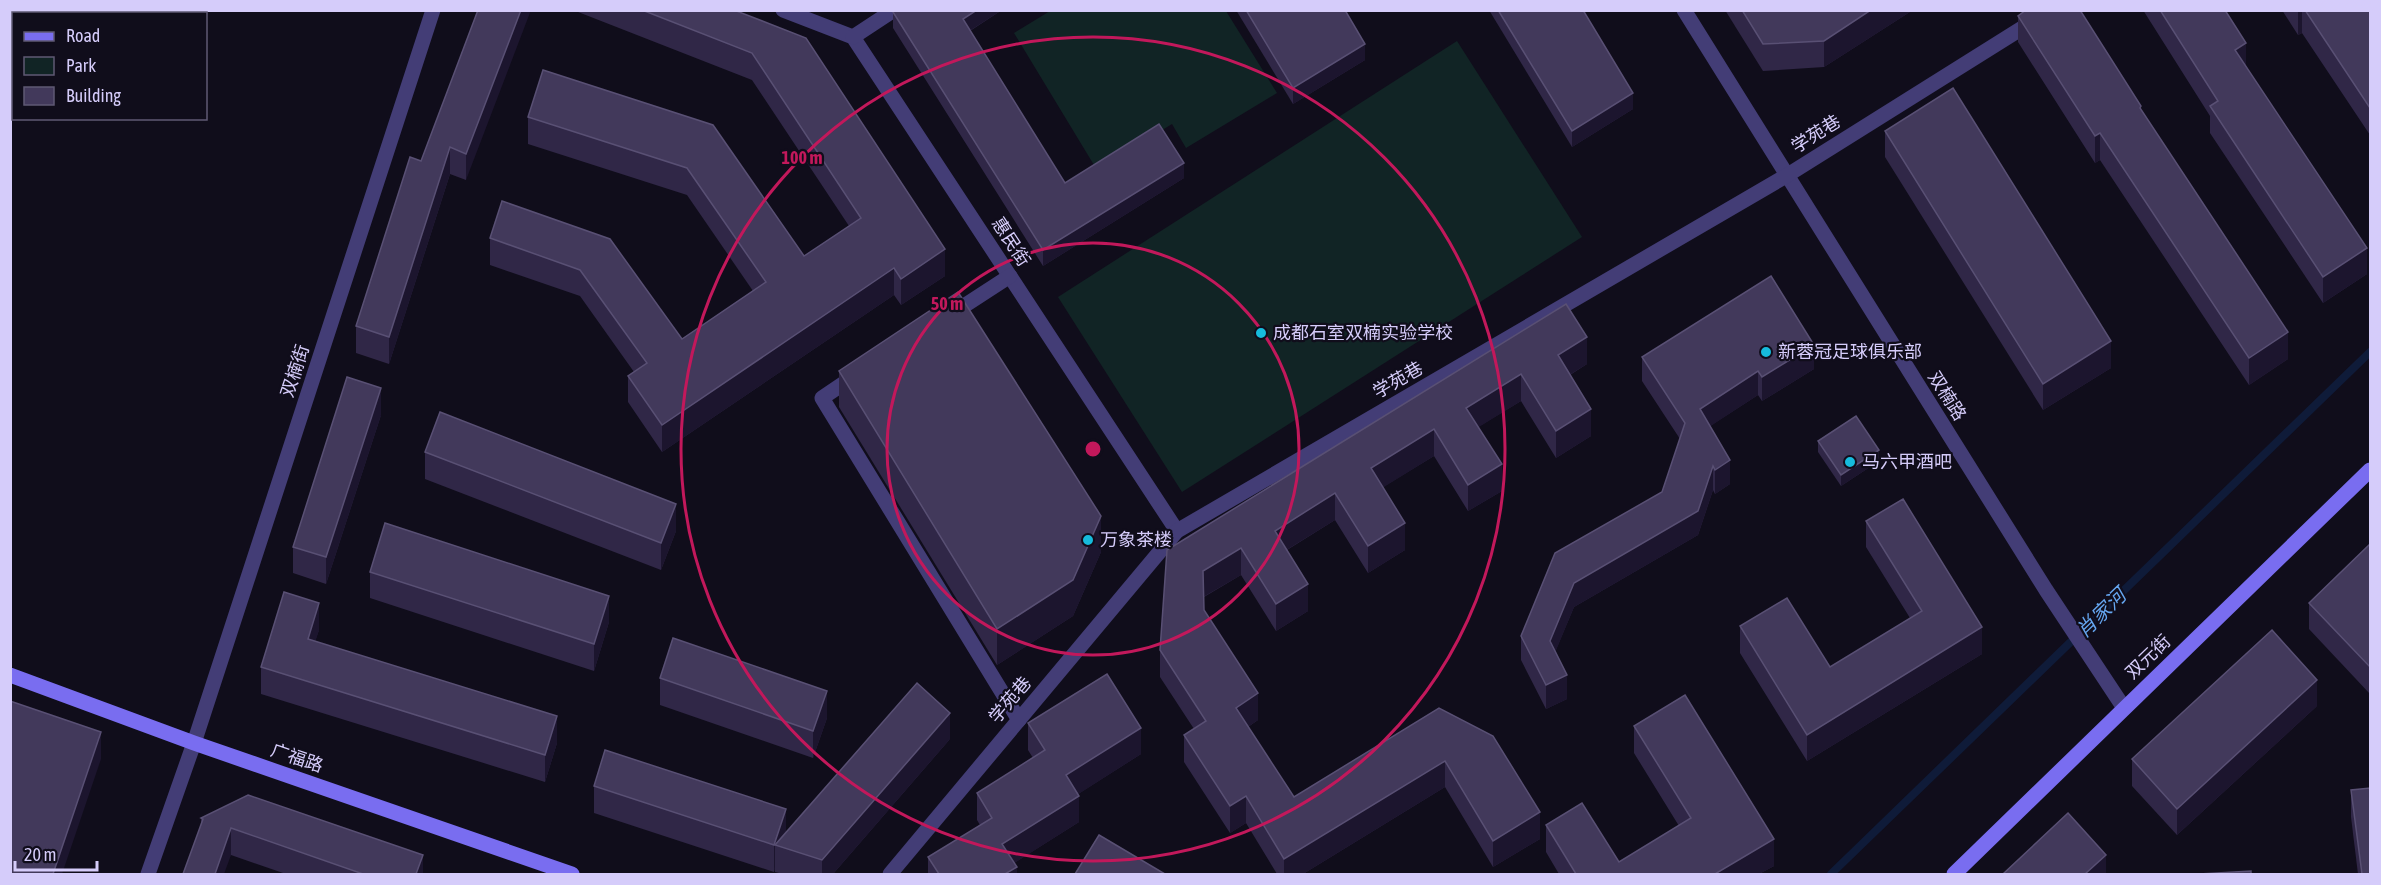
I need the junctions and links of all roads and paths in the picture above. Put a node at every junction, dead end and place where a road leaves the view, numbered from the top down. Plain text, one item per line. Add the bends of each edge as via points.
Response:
1 (433, 10) edge
2 (783, 10) edge
3 (894, 10) edge
4 (1684, 10) edge
5 (2051, 10) edge
6 (853, 37) junction
7 (1786, 176) junction
8 (1010, 276) junction
9 (941, 321) edge
10 (871, 366) edge
11 (2370, 470) edge
12 (1177, 531) junction
13 (10, 675) edge
14 (2124, 708) junction
15 (1019, 720) junction
16 (194, 743) junction
17 (148, 874) edge
18 (572, 874) edge
19 (890, 874) edge
20 (1954, 874) edge

1 - 16 street, 双楠街
2 - 6 street
3 - 6 street
4 - 7 street, 双楠路
5 - 7 street, 学苑巷
6 - 8 street, 惠民街
7 - 12 street, 学苑巷
7 - 14 street, 双楠路
8 - 9 street
8 - 12 street, 惠民街
10 - 15 street via 822,398
11 - 14 street, 双元街
12 - 15 street, 学苑巷
13 - 16 street, 广福路
14 - 20 street, 双元街
15 - 19 street, 学苑巷
16 - 17 street, 双楠街
16 - 18 street, 广福路

